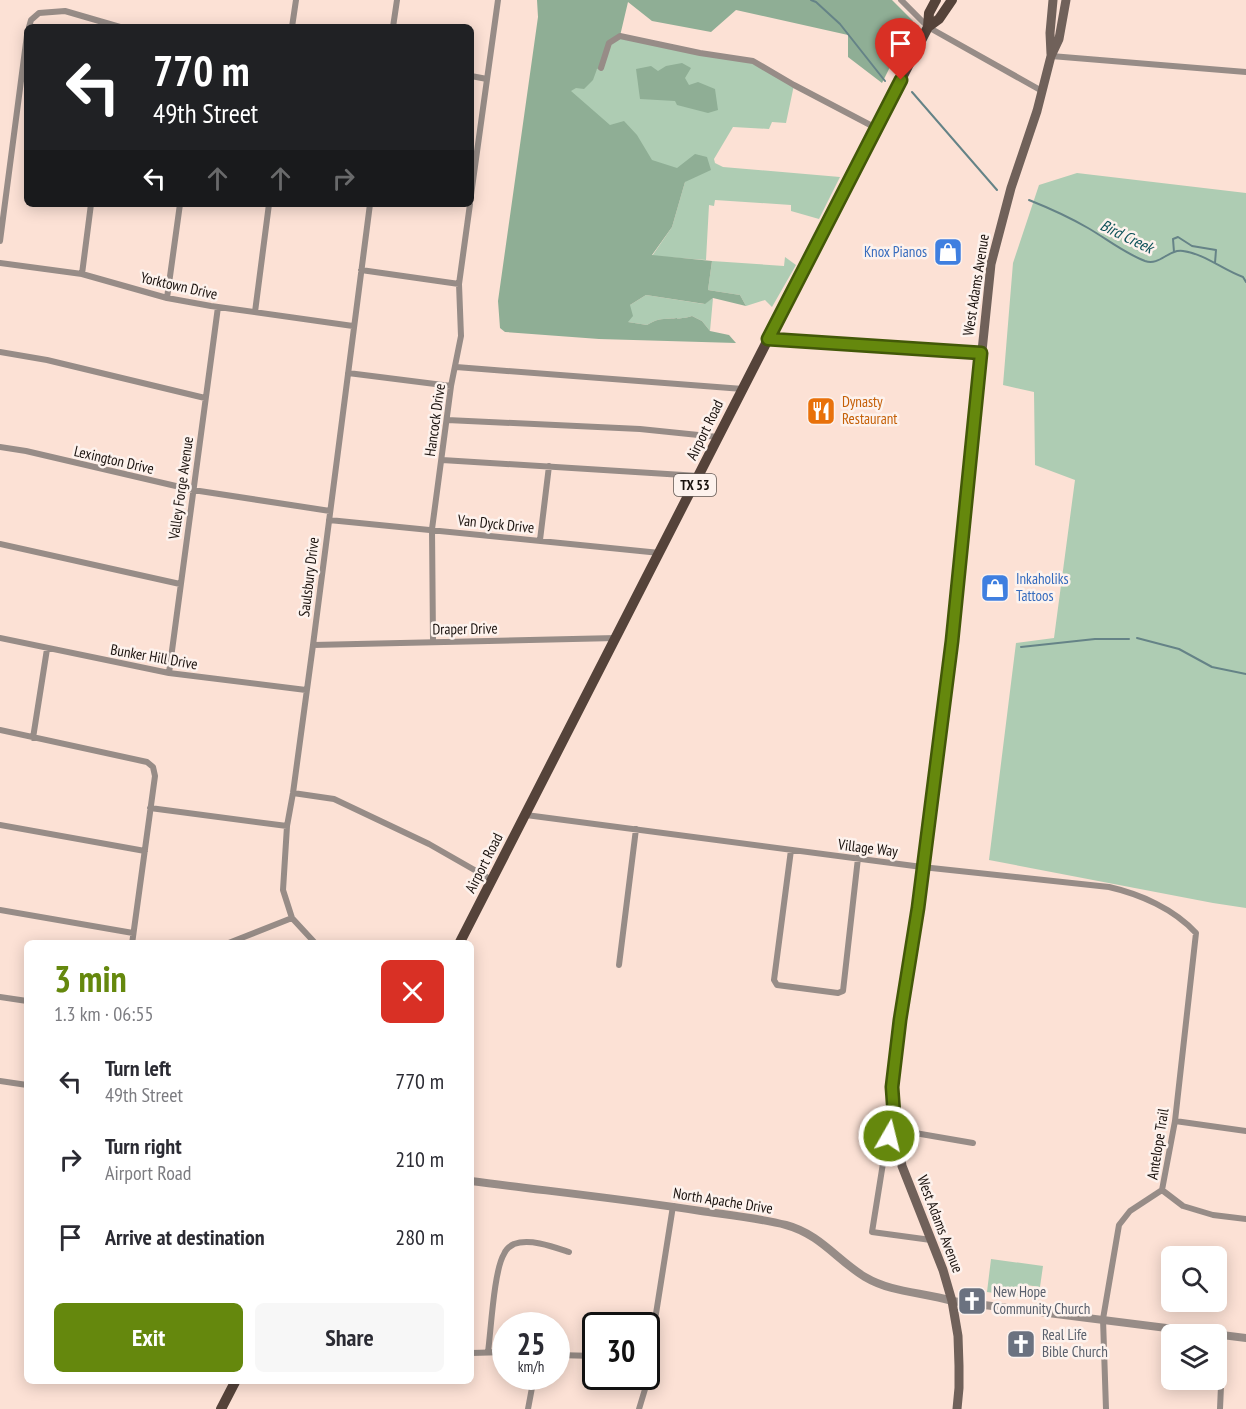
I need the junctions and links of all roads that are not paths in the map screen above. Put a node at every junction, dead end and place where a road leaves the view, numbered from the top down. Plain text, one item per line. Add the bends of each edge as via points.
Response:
1 (296, 0) edge
2 (397, 0) edge
3 (498, 0) edge
4 (902, 0) edge
5 (936, 0) edge
6 (952, 0) edge
7 (1053, 0) edge
8 (1066, 0) edge
9 (30, 24) edge
10 (109, 24) edge
11 (292, 24) edge
12 (393, 24) edge
13 (928, 27) junction
14 (1051, 56) junction
15 (24, 58) edge
16 (601, 68) dead end
17 (1246, 72) edge
18 (474, 77) edge
19 (487, 79) junction
20 (1042, 92) junction
21 (876, 128) junction
22 (474, 155) edge
23 (91, 207) edge
24 (180, 207) edge
25 (269, 207) edge
26 (370, 207) edge
27 (470, 207) edge
28 (0, 241) edge
29 (0, 263) edge
30 (361, 270) junction
31 (82, 274) junction
32 (459, 284) junction
33 (167, 297) junction
34 (218, 307) junction
35 (255, 312) junction
36 (353, 326) junction
37 (768, 339) junction
38 (0, 352) edge
39 (981, 353) junction
40 (456, 367) junction
41 (348, 373) junction
42 (451, 386) junction
43 (743, 389) junction
44 (205, 398) junction
45 (447, 420) junction
46 (718, 437) junction
47 (0, 447) edge
48 (442, 460) junction
49 (549, 466) junction
50 (699, 476) junction
51 (193, 490) junction
52 (330, 510) junction
53 (329, 520) junction
54 (432, 529) junction
55 (540, 540) junction
56 (0, 544) edge
57 (661, 553) junction
58 (180, 584) junction
59 (0, 638) edge
60 (617, 638) junction
61 (434, 641) junction
62 (313, 645) junction
63 (47, 649) junction
64 (169, 673) junction
65 (306, 690) junction
66 (0, 729) edge
67 (33, 738) junction
68 (293, 793) junction
69 (150, 808) junction
70 (526, 815) junction
71 (0, 825) edge
72 (287, 826) junction
73 (636, 829) junction
74 (791, 850) junction
75 (145, 851) junction
76 (858, 858) junction
77 (922, 867) junction
78 (492, 880) junction
79 (0, 910) edge
80 (292, 918) junction
81 (134, 933) junction
82 (1196, 933) joint
83 (133, 940) edge
84 (236, 940) edge
85 (312, 940) edge
86 (461, 940) edge
87 (620, 965) dead end
88 (0, 997) edge
89 (24, 1001) edge
90 (0, 1081) edge
91 (24, 1085) edge
92 (894, 1115) junction
93 (1174, 1121) junction
94 (1246, 1131) edge
95 (915, 1133) dead end
96 (972, 1143) dead end
97 (474, 1181) edge
98 (1162, 1190) junction
99 (673, 1206) junction
100 (1246, 1219) edge
101 (931, 1240) junction
102 (570, 1252) dead end
103 (952, 1301) junction
104 (656, 1312) edge
105 (1103, 1319) junction
106 (1161, 1327) edge
107 (1227, 1335) edge
108 (1246, 1338) edge
109 (488, 1352) junction
110 (492, 1352) edge
111 (474, 1353) edge
112 (234, 1384) edge
113 (532, 1390) edge
114 (645, 1390) edge
115 (1221, 1390) edge
116 (221, 1409) edge
117 (528, 1409) edge
118 (639, 1409) edge
119 (957, 1409) edge
120 (1106, 1409) edge
121 (1220, 1409) edge

1 - 11 street
2 - 12 street
3 - 19 street
4 - 13 street
5 - 13 main road, Airport Road / TX 53 via 929,13
6 - 13 main road, Airport Road / TX 53
7 - 14 main road, West Adams Avenue
8 - 14 main road, West Adams Avenue via 1059,39
9 - 10 street via 39,13 65,12
13 - 20 street
13 - 21 main road, Airport Road / TX 53
14 - 17 street
14 - 20 main road, West Adams Avenue
15 - 28 street
16 - 21 street via 609,43 620,36 753,61
18 - 19 street
19 - 22 street
20 - 39 main road, West Adams Avenue via 991,264
21 - 37 main road, Airport Road / TX 53
23 - 31 street
24 - 33 street
25 - 35 street
26 - 30 street, Saulsbury Drive
27 - 32 street, Hancock Drive
29 - 31 street, Yorktown Drive
30 - 32 street
30 - 36 street, Saulsbury Drive
31 - 33 street, Yorktown Drive
32 - 40 street, Hancock Drive via 461,336
33 - 34 street, Yorktown Drive
34 - 35 street, Yorktown Drive
34 - 44 street, Valley Forge Avenue
35 - 36 street, Yorktown Drive
36 - 41 street, Saulsbury Drive
37 - 39 street
37 - 43 main road, Airport Road / TX 53
38 - 44 street
39 - 77 main road, West Adams Avenue via 952,641
40 - 42 street, Hancock Drive
40 - 43 street
41 - 42 street
41 - 52 street, Saulsbury Drive
42 - 45 street, Hancock Drive
43 - 46 main road, Airport Road / TX 53
44 - 51 street, Valley Forge Avenue
45 - 46 street via 640,429
45 - 48 street, Hancock Drive
46 - 50 main road, Airport Road / TX 53
47 - 51 street, Lexington Drive
48 - 49 street
48 - 54 street, Hancock Drive
49 - 50 street
49 - 55 street
50 - 57 main road, Airport Road / TX 53
51 - 52 street, Lexington Drive
51 - 58 street, Valley Forge Avenue
52 - 53 street, Saulsbury Drive
53 - 54 street, Van Dyck Drive
53 - 62 street, Saulsbury Drive
54 - 55 street, Van Dyck Drive
54 - 61 street, Hancock Drive
55 - 57 street, Van Dyck Drive
56 - 58 street
57 - 60 main road, Airport Road / TX 53
58 - 64 street, Valley Forge Avenue
59 - 63 street, Bunker Hill Drive
60 - 61 street, Draper Drive
60 - 70 main road, Airport Road / TX 53
61 - 62 street, Draper Drive
62 - 65 street, Saulsbury Drive
63 - 64 street, Bunker Hill Drive
63 - 67 street
64 - 65 street, Bunker Hill Drive
65 - 68 street, Saulsbury Drive
66 - 67 street
67 - 69 street via 147,762 155,776
68 - 72 street, Saulsbury Drive
68 - 78 street via 334,799 429,844
69 - 72 street
69 - 75 street
70 - 73 street, Village Way
70 - 78 main road, Airport Road / TX 53
71 - 75 street
72 - 80 street, Saulsbury Drive via 283,890
73 - 74 street, Village Way
73 - 87 street
74 - 76 street, Village Way
74 - 76 street via 774,980 787,987 838,993 843,990
75 - 81 street
76 - 77 street, Village Way
77 - 82 street, Village Way via 1117,888 1133,892 1184,920
77 - 92 main road, West Adams Avenue via 892,1087
78 - 86 main road, Airport Road / TX 53
79 - 81 street
80 - 84 street
80 - 85 street, Saulsbury Drive
81 - 83 street
82 - 93 street, Antelope Trail
88 - 89 street
90 - 91 street
92 - 101 main road, West Adams Avenue via 902,1166
92 - 101 street via 872,1232
93 - 94 street
93 - 98 street, Antelope Trail
95 - 96 street
97 - 99 street, North Apache Drive
98 - 100 street via 1183,1206
98 - 105 street, Antelope Trail via 1130,1211 1119,1225
99 - 103 street, North Apache Drive via 788,1226 832,1250 864,1276 894,1289
99 - 104 street
101 - 103 main road, West Adams Avenue
102 - 109 street via 538,1244 517,1243 508,1247 499,1270
103 - 105 street, North Apache Drive
103 - 119 main road, West Adams Avenue via 958,1336
105 - 106 street, North Apache Drive
105 - 120 street, Antelope Trail
107 - 108 street, North Apache Drive
109 - 110 street
109 - 111 street
112 - 116 main road
113 - 117 street
114 - 118 street
115 - 121 street

